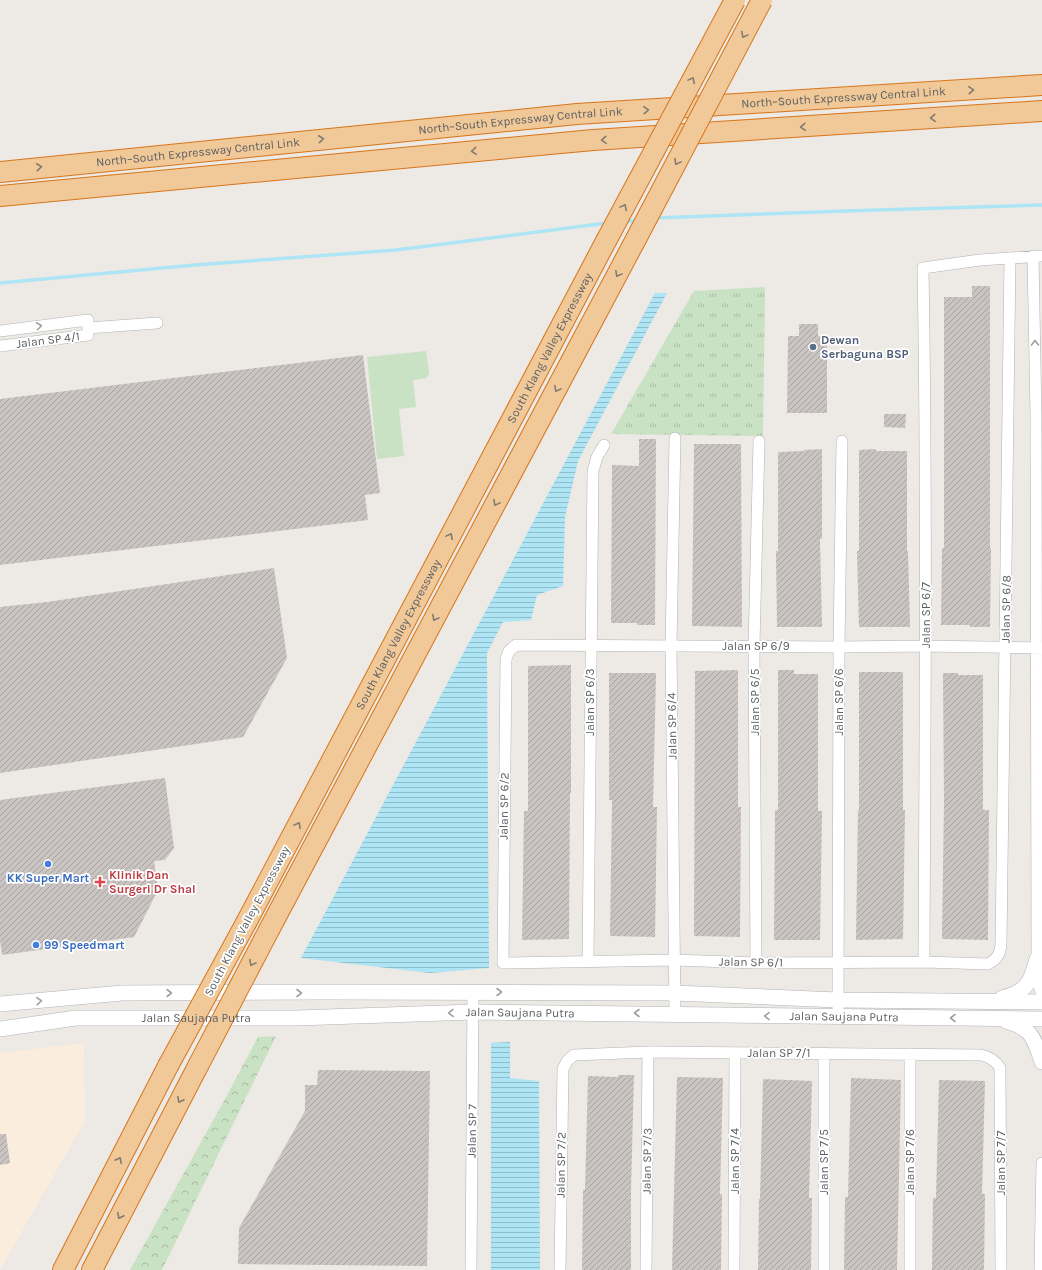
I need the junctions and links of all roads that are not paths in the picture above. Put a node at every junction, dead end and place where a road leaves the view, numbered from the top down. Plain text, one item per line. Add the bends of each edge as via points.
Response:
1 (735, 0) edge
2 (762, 0) edge
3 (1042, 85) edge
4 (1042, 111) edge
5 (0, 172) edge
6 (0, 196) edge
7 (1037, 256) edge
8 (1010, 258) junction
9 (157, 323) dead end
10 (88, 328) junction
11 (0, 331) edge
12 (0, 346) edge
13 (675, 438) dead end
14 (759, 441) dead end
15 (842, 441) dead end
16 (604, 446) dead end
17 (590, 645) junction
18 (671, 646) junction
19 (754, 646) junction
20 (926, 646) junction
21 (839, 647) junction
22 (1005, 648) junction
23 (1039, 648) edge
24 (509, 650) joint
25 (997, 959) joint
26 (1037, 959) junction
27 (674, 960) junction
28 (588, 961) junction
29 (838, 962) junction
30 (924, 962) junction
31 (503, 963) joint
32 (756, 963) junction
33 (473, 992) junction
34 (676, 993) junction
35 (1042, 996) edge
36 (838, 1000) junction
37 (992, 1001) junction
38 (3, 1002) edge
39 (1042, 1002) edge
40 (474, 1012) junction
41 (675, 1014) junction
42 (838, 1018) junction
43 (992, 1018) junction
44 (1042, 1019) edge
45 (0, 1029) edge
46 (648, 1052) junction
47 (735, 1052) junction
48 (824, 1053) junction
49 (910, 1054) junction
50 (992, 1059) joint
51 (567, 1061) joint
52 (1042, 1062) edge
53 (1042, 1163) edge
54 (85, 1227) junction
55 (56, 1270) edge
56 (63, 1270) edge
57 (92, 1270) edge
58 (471, 1270) edge
59 (560, 1270) edge
60 (646, 1270) edge
61 (734, 1270) edge
62 (824, 1270) edge
63 (910, 1270) edge
64 (1001, 1270) edge
65 (1040, 1270) edge

54 -> 1 highway, South Klang Valley Expressway, bridge via 168,1066
2 -> 57 highway, South Klang Valley Expressway, bridge via 270,928
5 -> 3 highway, North–South Expressway Central Link via 577,114
4 -> 6 highway, North–South Expressway Central Link via 594,140
7 - 8 street
23 -> 7 street
8 - 20 street, Jalan SP 6/7 via 924,268
8 - 22 street, Jalan SP 6/8
9 - 10 street, Jalan SP 4/1
11 -> 10 street, Jalan SP 4/1 via 88,320
10 - 12 street, Jalan SP 4/1 via 88,335
13 - 18 street, Jalan SP 6/4
14 - 19 street, Jalan SP 6/5
15 - 21 street, Jalan SP 6/6
16 - 17 street, Jalan SP 6/3 via 592,470
17 - 18 street, Jalan SP 6/9
17 - 24 street, Jalan SP 6/9 via 516,645
17 - 28 street, Jalan SP 6/3
18 - 19 street, Jalan SP 6/9
18 - 27 street, Jalan SP 6/4
19 - 21 street, Jalan SP 6/9
19 - 32 street, Jalan SP 6/5
20 - 21 street, Jalan SP 6/9
20 - 22 street, Jalan SP 6/9
20 - 30 street, Jalan SP 6/7
21 - 29 street, Jalan SP 6/6
22 - 23 street, Jalan SP 6/9
22 - 25 street, Jalan SP 6/8 via 1001,944
23 - 26 street
24 - 31 street, Jalan SP 6/2 via 506,660
25 - 30 street, Jalan SP 6/1 via 988,964
26 - 35 street via 1038,983
26 - 37 main road via 1033,976 1026,987 1014,995
27 - 28 street, Jalan SP 6/1
27 - 32 street, Jalan SP 6/1
27 - 34 street, Jalan SP 6/4
28 - 31 street, Jalan SP 6/1
29 - 30 street, Jalan SP 6/1
29 - 32 street, Jalan SP 6/1
29 - 36 street, Jalan SP 6/6
33 -> 34 main road, Jalan Saujana Putra
38 -> 33 main road, Jalan Saujana Putra via 122,993
33 - 40 street, Jalan SP 7
34 - 36 main road, Jalan Saujana Putra
34 - 41 street, Jalan SP 6/4
36 - 37 main road, Jalan Saujana Putra
36 - 42 street, Jalan SP 6/6
37 - 39 main road, Jalan Saujana Putra
41 -> 40 main road, Jalan Saujana Putra
40 -> 45 main road, Jalan Saujana Putra via 297,1018 76,1018
40 - 58 street, Jalan SP 7
42 -> 41 main road, Jalan Saujana Putra
43 -> 42 main road, Jalan Saujana Putra
43 - 44 main road, Jalan Saujana Putra
43 - 52 main road via 1015,1024 1028,1031 1036,1043
46 - 47 street, Jalan SP 7/1
46 - 51 street, Jalan SP 7/1 via 574,1055
46 - 60 street, Jalan SP 7/3
47 - 48 street, Jalan SP 7/1
47 - 61 street, Jalan SP 7/4
48 - 49 street, Jalan SP 7/1
48 - 62 street, Jalan SP 7/5
49 - 50 street, Jalan SP 7/1 via 981,1055
49 - 63 street, Jalan SP 7/6
50 - 64 street, Jalan SP 7/7 via 1000,1068
51 - 59 street, Jalan SP 7/2 via 562,1069
53 - 65 street
54 - 55 highway
54 - 56 highway, South Klang Valley Expressway

